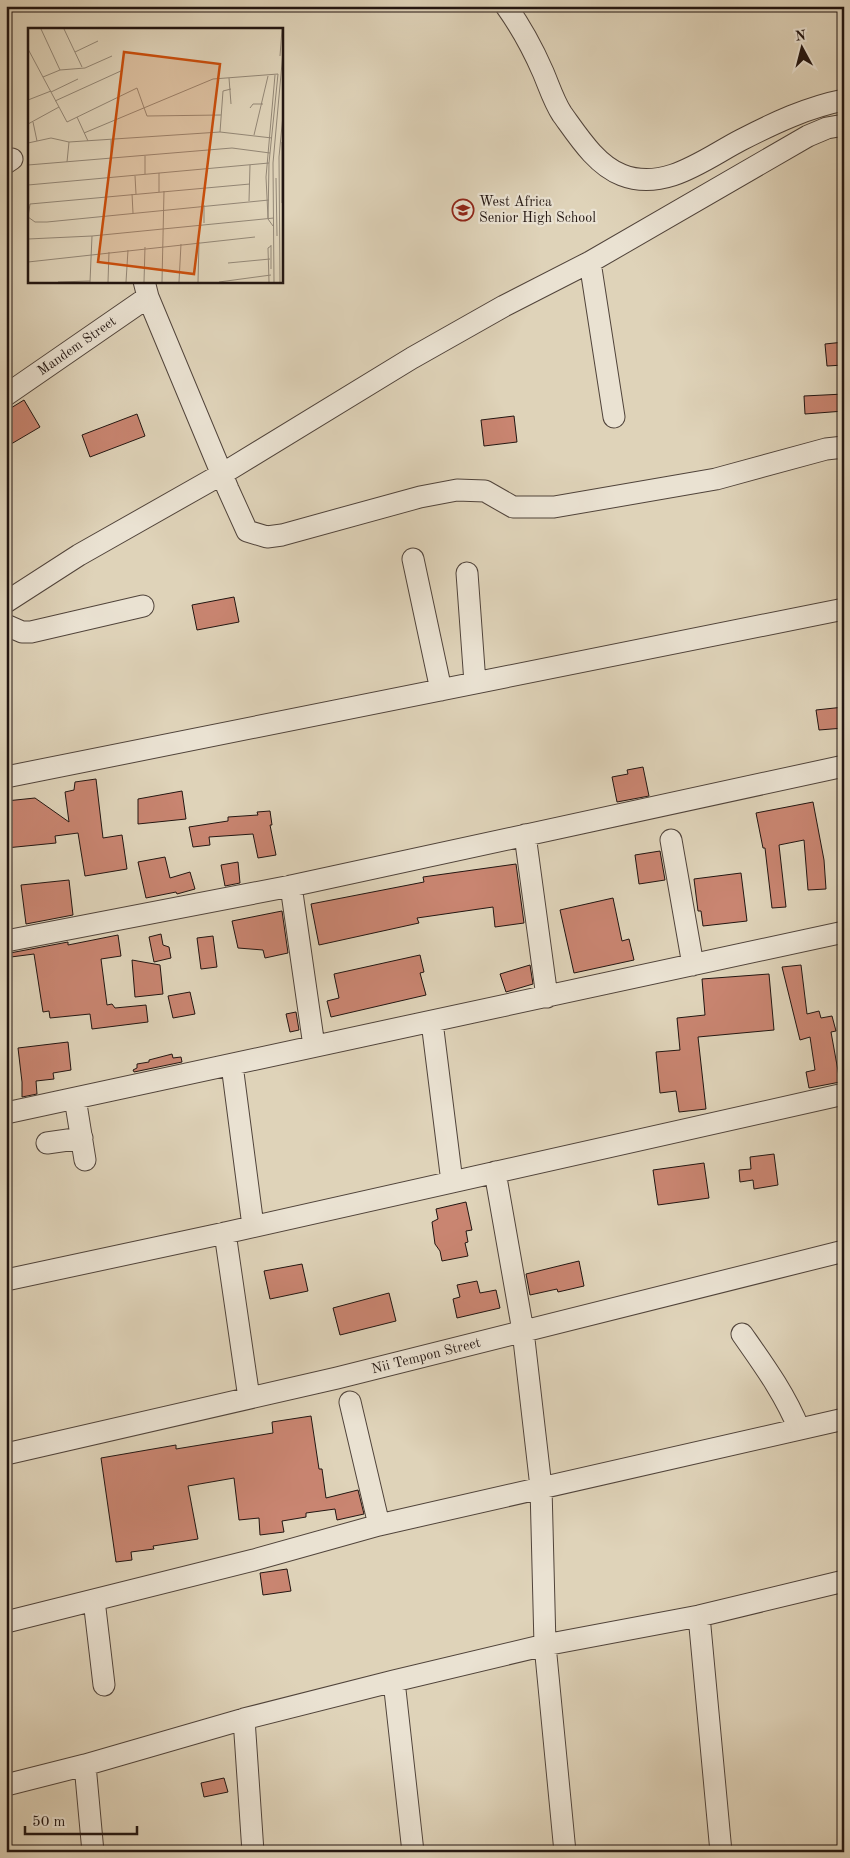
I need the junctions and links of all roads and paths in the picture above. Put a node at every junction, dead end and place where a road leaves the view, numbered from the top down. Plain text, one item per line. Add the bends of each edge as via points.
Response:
1 (506, 6) edge
2 (844, 100) edge
3 (798, 114) junction
4 (844, 125) edge
5 (808, 136) junction
6 (590, 262) junction
7 (146, 289) edge
8 (6, 395) edge
9 (614, 417) dead end
10 (844, 447) edge
11 (222, 474) junction
12 (413, 559) dead end
13 (466, 573) dead end
14 (6, 602) edge
15 (143, 606) dead end
16 (844, 609) edge
17 (6, 625) edge
18 (475, 683) junction
19 (441, 690) junction
20 (844, 766) edge
21 (6, 777) edge
22 (525, 835) junction
23 (671, 840) dead end
24 (291, 886) junction
25 (844, 932) edge
26 (6, 941) edge
27 (693, 965) junction
28 (547, 997) junction
29 (432, 1022) junction
30 (314, 1046) junction
31 (232, 1066) junction
32 (844, 1094) edge
33 (75, 1098) junction
34 (7, 1112) edge
35 (82, 1138) junction
36 (47, 1143) dead end
37 (86, 1160) dead end
38 (495, 1172) junction
39 (452, 1182) junction
40 (253, 1226) junction
41 (225, 1233) junction
42 (844, 1251) edge
43 (6, 1280) edge
44 (523, 1331) junction
45 (742, 1334) dead end
46 (249, 1398) junction
47 (350, 1402) dead end
48 (844, 1419) edge
49 (798, 1429) junction
50 (6, 1454) edge
51 (541, 1487) junction
52 (380, 1525) junction
53 (844, 1581) edge
54 (94, 1600) junction
55 (700, 1616) junction
56 (6, 1622) edge
57 (545, 1646) junction
58 (394, 1682) junction
59 (104, 1685) dead end
60 (244, 1719) junction
61 (85, 1765) junction
62 (6, 1785) edge
63 (93, 1852) edge
64 (253, 1852) edge
65 (413, 1852) edge
66 (564, 1852) edge
67 (721, 1852) edge

1 - 3 street via 538,60 560,111 592,154 621,175 640,180 660,179 700,164 742,139
2 - 3 street
3 - 5 street
4 - 5 street
5 - 6 street
6 - 9 street
6 - 11 street via 412,358
7 - 8 street, Mandem Street
7 - 11 street
10 - 11 street via 716,479 554,507 513,507 486,491 457,490 267,537 247,531
11 - 14 street
12 - 19 street
13 - 18 street
15 - 17 street via 31,632
16 - 18 street
18 - 19 street
19 - 21 street
20 - 22 street
22 - 24 street
22 - 28 street
23 - 27 street
24 - 26 street
24 - 30 street
25 - 27 street
27 - 28 street
28 - 29 street
29 - 30 street
29 - 39 street
30 - 31 street
31 - 33 street
31 - 40 street
32 - 38 street
33 - 34 street
33 - 35 street
35 - 36 street
35 - 37 street
38 - 39 street
38 - 44 street
39 - 40 street
40 - 41 street
41 - 43 street
41 - 46 street
42 - 44 street, Nii Tempon Street
44 - 46 street, Nii Tempon Street
44 - 51 street
45 - 49 street via 780,1390
46 - 50 street, Nii Tempon Street
47 - 52 street
48 - 49 street
49 - 51 street
51 - 52 street
51 - 57 street
52 - 54 street
53 - 55 street
54 - 56 street
54 - 59 street
55 - 57 street
55 - 67 street
57 - 58 street
57 - 66 street
58 - 60 street
58 - 65 street
60 - 61 street
60 - 64 street
61 - 62 street
61 - 63 street

